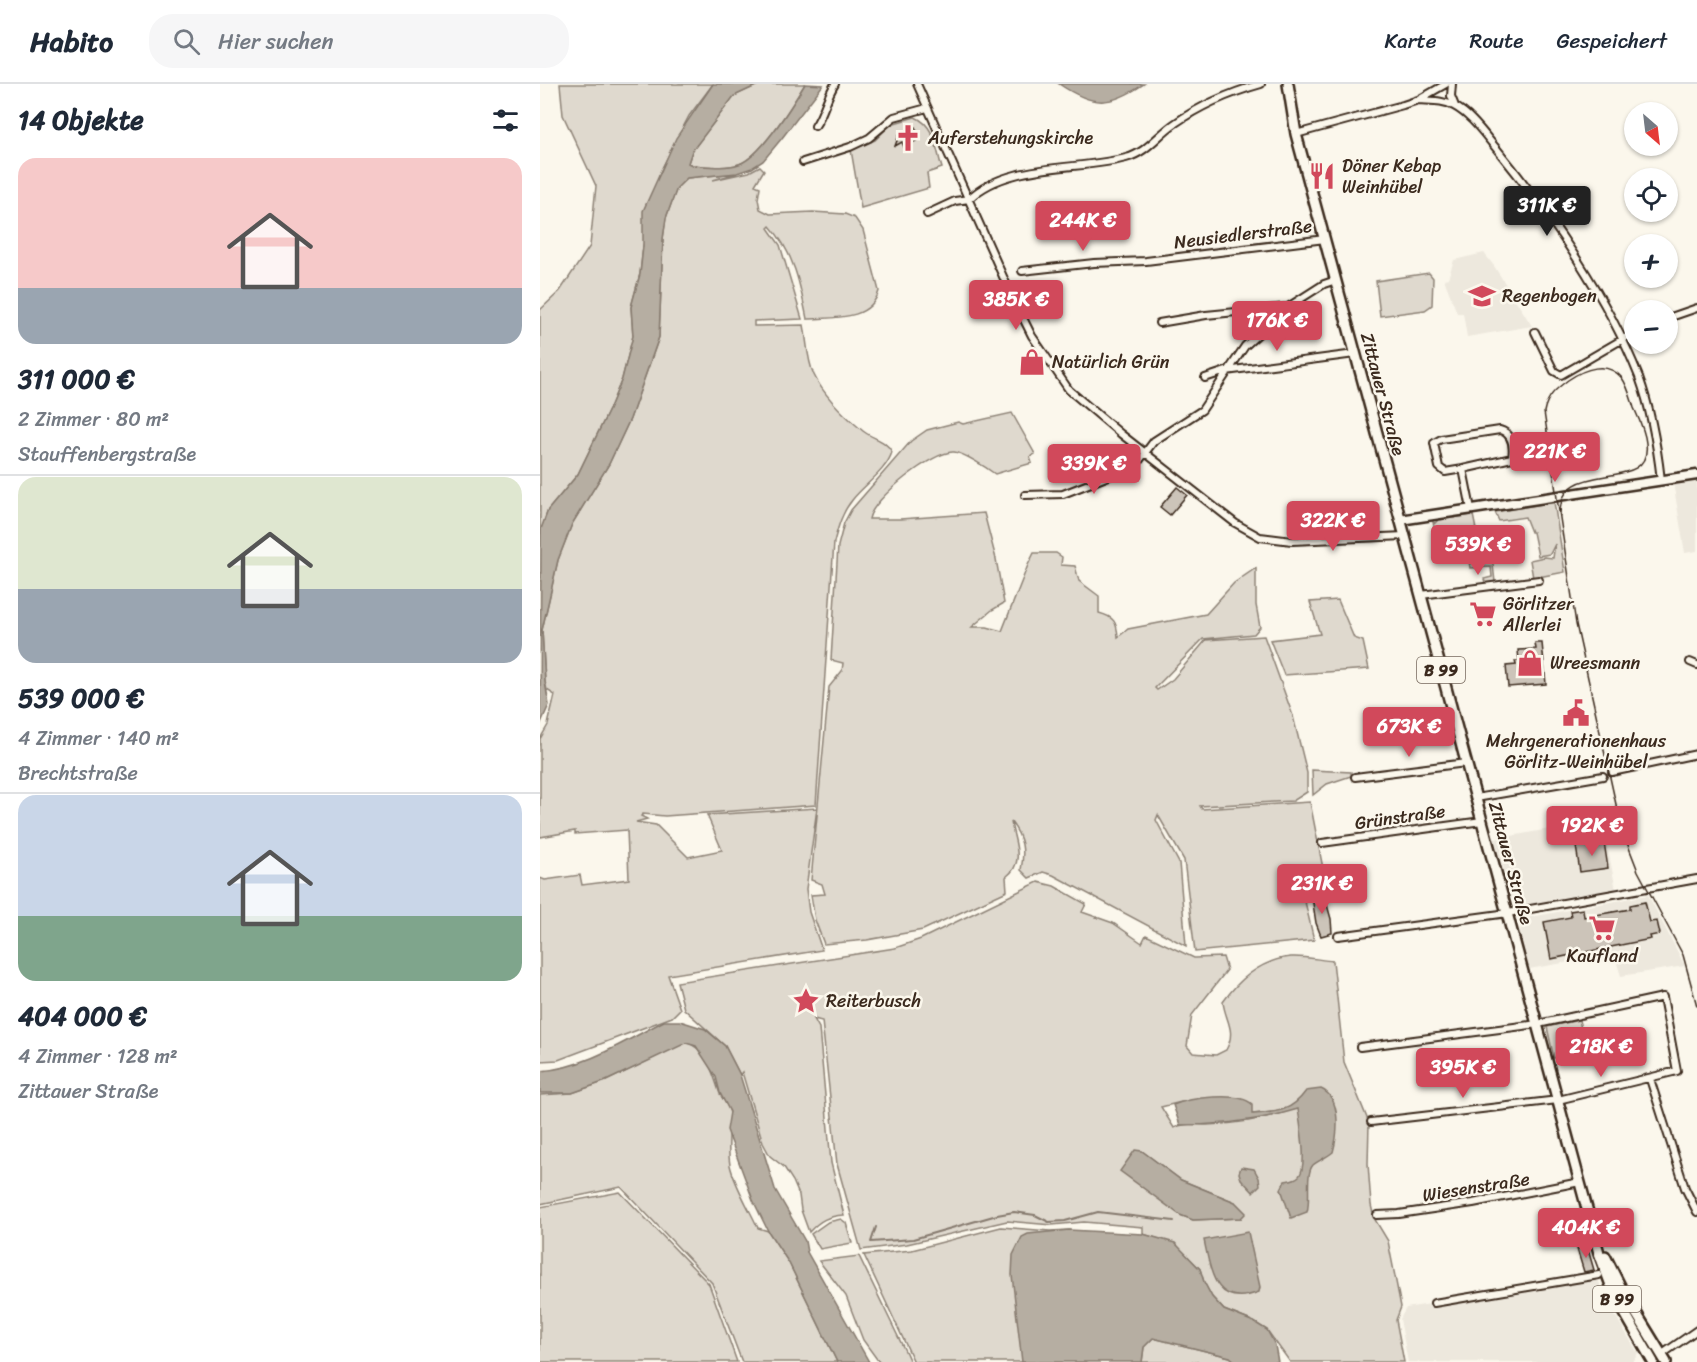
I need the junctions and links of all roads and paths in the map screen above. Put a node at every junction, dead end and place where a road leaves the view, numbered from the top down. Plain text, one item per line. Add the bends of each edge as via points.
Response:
1 (835, 84) edge
2 (917, 84) edge
3 (1261, 84) edge
4 (1288, 84) edge
5 (1446, 84) edge
6 (1452, 84) edge
7 (1418, 100) junction
8 (1455, 106) junction
9 (927, 108) junction
10 (814, 126) dead end
11 (1296, 134) junction
12 (803, 162) dead end
13 (969, 199) junction
14 (927, 214) dead end
15 (1325, 239) junction
16 (1022, 271) dead end
17 (1336, 280) junction
18 (1288, 307) junction
19 (1697, 308) edge
20 (1678, 315) edge
21 (1159, 323) dead end
22 (1535, 332) dead end
23 (1624, 338) edge
24 (1621, 339) junction
25 (1355, 354) junction
26 (1226, 371) junction
27 (1205, 378) dead end
28 (1146, 453) junction
29 (1463, 469) junction
30 (1697, 475) edge
31 (1661, 480) junction
32 (1025, 495) dead end
33 (1471, 509) junction
34 (1400, 520) junction
35 (1405, 536) junction
36 (1539, 580) dead end
37 (1421, 595) junction
38 (1697, 754) edge
39 (1466, 763) junction
40 (1612, 772) dead end
41 (1603, 776) dead end
42 (1355, 777) dead end
43 (1476, 798) junction
44 (1482, 821) junction
45 (1322, 843) dead end
46 (1697, 879) edge
47 (1508, 913) junction
48 (1338, 936) dead end
49 (1538, 1024) junction
50 (1360, 1047) dead end
51 (1650, 1079) junction
52 (1558, 1100) junction
53 (1371, 1122) dead end
54 (1580, 1182) junction
55 (1697, 1212) edge
56 (1377, 1215) dead end
57 (1594, 1232) junction
58 (1599, 1275) dead end
59 (1434, 1303) dead end
60 (1697, 1330) edge
61 (1664, 1358) edge
62 (1652, 1362) edge

1 - 10 street
2 - 9 street
3 - 13 street via 1198,108 1137,154 997,180
4 - 11 main road, Zittauer Straße / B 99
5 - 7 street
6 - 8 street
7 - 8 street
7 - 11 street
8 - 24 street via 1536,199
9 - 12 street via 894,117 869,138 850,147
9 - 13 street
11 - 15 main road, Zittauer Straße / B 99
13 - 14 street
13 - 28 street via 1009,290 1049,364 1069,390
15 - 16 street, Neusiedlerstraße via 1146,261
15 - 17 main road, Zittauer Straße / B 99
17 - 18 street
17 - 25 main road, Zittauer Straße / B 99
18 - 21 street
18 - 26 street via 1245,346
19 - 20 street
22 - 24 street via 1554,371 1561,375
23 - 24 street
24 - 31 street via 1640,380 1653,423
25 - 26 street
25 - 34 main road, Zittauer Straße / B 99
26 - 27 street
26 - 28 street via 1202,410 1154,441
28 - 32 street via 1119,472 1063,494
28 - 35 street via 1235,523 1260,537 1292,541
29 - 29 street via 1445,472 1439,467 1434,443 1500,430 1508,432 1512,458
29 - 33 street
30 - 31 street
31 - 33 street
33 - 34 street
34 - 35 main road, Zittauer Straße / B 99
35 - 37 main road, Zittauer Straße / B 99
36 - 37 street
37 - 39 main road, Zittauer Straße / B 99
38 - 40 street
39 - 42 street
39 - 43 main road, Zittauer Straße / B 99
41 - 43 street
43 - 44 main road, Zittauer Straße / B 99
44 - 45 street, Grünstraße
44 - 47 main road, Zittauer Straße / B 99
46 - 47 street
47 - 48 street
47 - 49 main road, Zittauer Straße / B 99
49 - 50 street
49 - 51 street via 1663,997 1677,1071
49 - 52 main road, Zittauer Straße / B 99
51 - 52 street
51 - 55 street via 1685,1188
52 - 53 street
52 - 54 main road, Zittauer Straße / B 99
54 - 56 street, Wiesenstraße via 1473,1203
54 - 57 main road, Zittauer Straße / B 99
57 - 61 main road, Zittauer Straße / B 99 via 1622,1290
57 - 62 main road, Zittauer Straße / B 99 via 1615,1296
58 - 59 street
60 - 61 street
61 - 62 main road, Zittauer Straße

